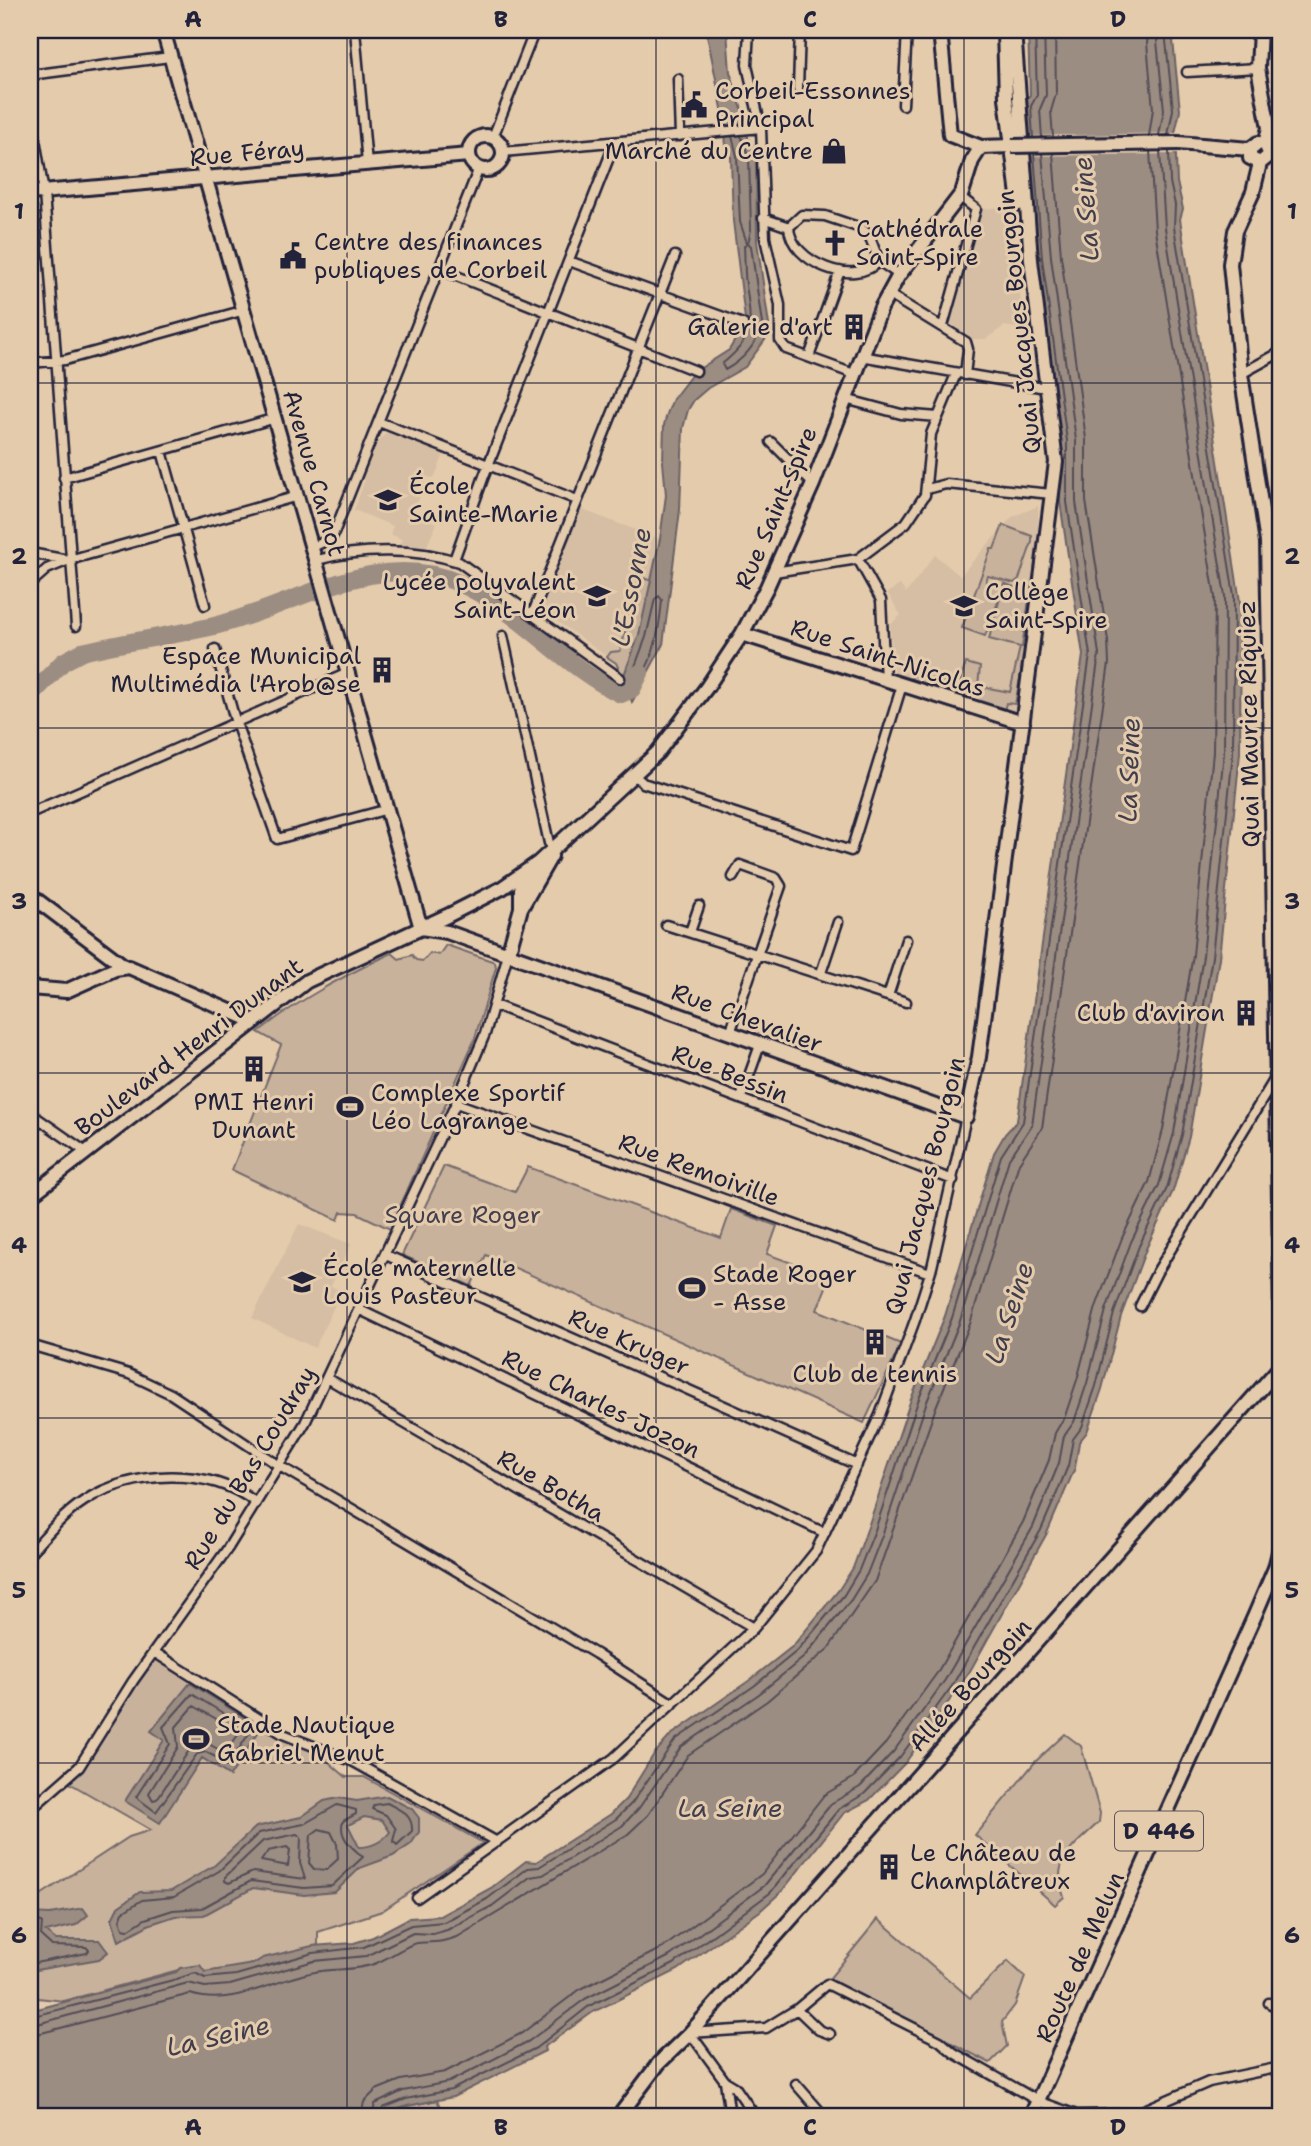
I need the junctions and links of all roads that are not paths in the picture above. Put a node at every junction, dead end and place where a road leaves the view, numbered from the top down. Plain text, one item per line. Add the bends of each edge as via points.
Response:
1 (163, 30) edge
2 (355, 30) edge
3 (535, 30) edge
4 (749, 30) edge
5 (800, 30) edge
6 (907, 30) edge
7 (940, 30) edge
8 (1004, 30) edge
9 (1014, 30) edge
10 (1261, 30) edge
11 (170, 57) junction
12 (1258, 68) junction
13 (1187, 72) dead end
14 (30, 75) edge
15 (678, 79) dead end
16 (799, 89) dead end
17 (903, 106) dead end
18 (30, 109) edge
19 (761, 128) junction
20 (1269, 128) junction
21 (680, 136) junction
22 (493, 137) junction
23 (1281, 137) edge
24 (611, 142) junction
25 (1017, 146) junction
26 (981, 147) junction
27 (1250, 149) junction
28 (1272, 149) edge
29 (503, 152) junction
30 (468, 155) junction
31 (1260, 163) junction
32 (367, 164) junction
33 (479, 168) junction
34 (207, 178) junction
35 (30, 193) edge
36 (44, 193) junction
37 (959, 196) junction
38 (763, 218) junction
39 (789, 227) junction
40 (675, 256) dead end
41 (569, 261) junction
42 (879, 261) junction
43 (439, 269) junction
44 (840, 271) junction
45 (899, 275) junction
46 (888, 294) junction
47 (659, 295) junction
48 (245, 310) junction
49 (548, 313) junction
50 (743, 324) dead end
51 (943, 326) junction
52 (636, 348) junction
53 (1281, 352) edge
54 (860, 356) junction
55 (809, 357) junction
56 (57, 362) junction
57 (30, 363) edge
58 (696, 371) dead end
59 (854, 374) junction
60 (960, 374) junction
61 (1241, 374) junction
62 (1040, 387) junction
63 (845, 399) junction
64 (938, 417) junction
65 (276, 418) junction
66 (379, 422) junction
67 (771, 442) dead end
68 (162, 451) junction
69 (488, 465) junction
70 (64, 478) junction
71 (813, 484) junction
72 (927, 489) junction
73 (1052, 494) junction
74 (298, 496) junction
75 (577, 500) junction
76 (183, 529) junction
77 (332, 538) junction
78 (1281, 541) edge
79 (1267, 542) junction
80 (313, 547) junction
81 (30, 553) edge
82 (858, 559) junction
83 (69, 560) junction
84 (454, 560) junction
85 (321, 564) junction
86 (775, 572) junction
87 (30, 584) edge
88 (205, 605) dead end
89 (533, 613) junction
90 (76, 626) dead end
91 (742, 634) junction
92 (503, 636) dead end
93 (215, 649) dead end
94 (348, 673) junction
95 (620, 678) dead end
96 (885, 680) junction
97 (902, 685) junction
98 (235, 720) junction
99 (1023, 723) junction
100 (635, 776) junction
101 (388, 809) junction
102 (30, 813) edge
103 (554, 850) junction
104 (538, 863) junction
105 (733, 877) dead end
106 (502, 888) junction
107 (521, 889) junction
108 (30, 895) edge
109 (699, 906) dead end
110 (521, 908) junction
111 (447, 916) junction
112 (838, 922) dead end
113 (666, 925) dead end
114 (421, 928) junction
115 (441, 930) junction
116 (690, 932) junction
117 (906, 940) dead end
118 (758, 952) junction
119 (511, 955) junction
120 (124, 966) junction
121 (821, 973) junction
122 (30, 988) edge
123 (888, 996) junction
124 (906, 1002) dead end
125 (494, 1005) junction
126 (253, 1021) junction
127 (730, 1033) junction
128 (760, 1045) junction
129 (1276, 1077) junction
130 (741, 1098) junction
131 (456, 1103) junction
132 (30, 1113) edge
133 (966, 1118) junction
134 (86, 1152) junction
135 (953, 1180) junction
136 (30, 1196) edge
137 (386, 1255) junction
138 (930, 1273) junction
139 (1140, 1306) dead end
140 (1281, 1309) edge
141 (360, 1310) junction
142 (30, 1345) edge
143 (1281, 1366) edge
144 (327, 1378) junction
145 (278, 1465) junction
146 (857, 1465) junction
147 (256, 1503) junction
148 (825, 1533) junction
149 (1281, 1544) edge
150 (30, 1553) edge
151 (754, 1628) junction
152 (154, 1651) junction
153 (673, 1704) junction
154 (30, 1810) edge
155 (498, 1842) junction
156 (417, 1898) dead end
157 (1269, 2003) dead end
158 (797, 2009) junction
159 (1281, 2009) edge
160 (690, 2033) junction
161 (830, 2034) dead end
162 (1281, 2067) edge
163 (725, 2081) junction
164 (796, 2084) dead end
165 (1038, 2101) junction
166 (753, 2114) edge
167 (620, 2116) edge
168 (730, 2116) edge
169 (824, 2116) edge
170 (1031, 2116) edge

1 - 11 main road, Avenue Carnot
2 - 32 street
3 - 22 street
4 - 19 street via 747,65
5 - 16 street
6 - 17 street
7 - 26 main road via 950,135
8 - 25 main road
9 - 25 main road
10 - 12 main road
11 - 14 street
11 - 34 main road, Avenue Carnot
12 - 13 street
12 - 20 main road
15 - 21 street
18 - 36 street
19 - 21 street
19 - 38 street
20 - 23 main road
20 - 28 main road
21 - 24 street
22 - 29 main road
22 - 30 main road via 478,137
24 - 29 street
24 - 41 street via 612,150
25 - 26 main road
25 - 27 main road, bridge via 1178,143
25 - 62 main road, Quai Jacques Bourgoin
25 - 73 main road, Quai Jacques Bourgoin via 1055,440
26 - 37 main road, Rue Saint-Spire
27 - 28 main road via 1255,144
27 - 31 main road via 1251,158
28 - 31 main road via 1268,160
29 - 33 main road via 497,165
30 - 32 main road, Rue Féray
30 - 33 main road
31 - 61 main road, Quai Maurice Riquiez via 1230,253
32 - 34 main road, Rue Féray
33 - 43 street
34 - 36 main road, Rue Féray
34 - 48 main road, Avenue Carnot
35 - 36 main road, Rue Féray
36 - 56 street
37 - 45 main road, Rue Saint-Spire
37 - 51 street via 976,209
38 - 39 street
38 - 55 street via 780,304 780,337 786,349
39 - 42 street via 802,215 842,220 866,232
39 - 44 street via 800,251
40 - 47 street
41 - 47 street
41 - 49 street
42 - 44 street via 861,271
42 - 45 street
43 - 49 street
43 - 66 street
44 - 55 street
45 - 46 main road, Rue Saint-Spire
46 - 51 street
46 - 54 main road, Rue Saint-Spire
47 - 50 street
47 - 52 street
48 - 56 street
48 - 65 main road, Avenue Carnot
49 - 52 street
49 - 69 street
51 - 60 street via 968,349
52 - 58 street
52 - 75 street
53 - 61 street
54 - 59 main road, Rue Saint-Spire
54 - 60 street
55 - 59 street
56 - 57 street
56 - 70 street
59 - 63 main road, Rue Saint-Spire
60 - 62 street
60 - 64 street
61 - 79 main road, Quai Maurice Riquiez
62 - 73 main road, Quai Jacques Bourgoin
63 - 64 street via 901,414
63 - 71 main road, Rue Saint-Spire
64 - 72 street via 931,434
65 - 68 street
65 - 74 main road, Avenue Carnot
66 - 69 street
66 - 77 street
67 - 71 street
68 - 70 street
68 - 76 street
69 - 75 street
69 - 84 street
70 - 83 street
71 - 86 main road, Rue Saint-Spire
72 - 73 street via 946,484
72 - 82 street via 906,523
73 - 99 main road, Quai Jacques Bourgoin
74 - 76 street
74 - 80 main road, Avenue Carnot
75 - 89 street
76 - 83 street
76 - 88 street
77 - 80 street
77 - 85 street
78 - 79 street
79 - 129 main road, Quai Maurice Riquiez
80 - 85 main road, Avenue Carnot
81 - 83 street
82 - 86 street
82 - 96 street via 881,600
83 - 87 street via 47,569
83 - 90 street
84 - 85 street via 410,553
84 - 89 street
85 - 94 main road, Avenue Carnot
86 - 91 main road, Rue Saint-Spire
89 - 95 street
91 - 96 main road, Rue Saint-Nicolas
91 - 100 main road, Rue Saint-Spire via 682,721
92 - 103 street
93 - 98 street
94 - 98 street
94 - 101 main road, Avenue Carnot
96 - 97 main road, Rue Saint-Nicolas
97 - 99 main road, Rue Saint-Nicolas
97 - 100 street via 852,851 643,783
98 - 101 street via 277,839
98 - 102 street
99 - 133 main road, Quai Jacques Bourgoin via 979,1057
100 - 103 main road, Rue Saint-Spire
101 - 114 main road, Avenue Carnot
103 - 104 main road, Rue Saint-Spire
103 - 110 main road, Rue Saint-Spire
104 - 106 main road, Rue Saint-Spire
104 - 107 main road
105 - 118 street via 740,865 776,878 781,886
106 - 107 main road
106 - 111 main road, Rue Saint-Spire
107 - 110 main road via 527,888
108 - 120 main road
109 - 116 street
110 - 119 main road, Rue Saint-Spire
111 - 114 main road, Rue Saint-Spire
111 - 115 main road
112 - 121 street
113 - 116 street
114 - 115 main road, Rue Chevalier
114 - 126 main road, Boulevard Henri Dunant via 307,981
115 - 119 main road, Rue Chevalier
116 - 118 street
117 - 123 street
118 - 121 street
118 - 127 street
119 - 125 street, Rue du Bas Coudray
119 - 127 main road, Rue Chevalier
120 - 122 main road via 66,991
120 - 126 main road
121 - 123 street
123 - 124 street
125 - 130 street, Rue Bessin
125 - 131 street, Rue du Bas Coudray
126 - 134 main road, Boulevard Henri Dunant
127 - 128 main road, Rue Chevalier
128 - 130 street
128 - 133 main road, Rue Chevalier
129 - 139 street
129 - 140 main road, Quai Maurice Riquiez
130 - 135 street, Rue Bessin
131 - 137 street, Rue du Bas Coudray
131 - 138 street, Rue Remoiville
132 - 134 street
133 - 135 street, Quai Jacques Bourgoin
134 - 136 main road, Boulevard Henri Dunant
135 - 138 street, Quai Jacques Bourgoin
137 - 141 street, Rue du Bas Coudray
137 - 146 street, Rue Kruger
138 - 146 street, Quai Jacques Bourgoin via 905,1350
141 - 144 street, Rue du Bas Coudray
141 - 148 street, Rue Charles Jozon
142 - 145 street via 144,1380
143 - 160 main road, Allée Bourgoin
144 - 145 street, Rue du Bas Coudray
144 - 151 street, Rue Botha
145 - 147 street, Rue du Bas Coudray
145 - 153 street
146 - 148 street, Quai Jacques Bourgoin
147 - 150 street via 237,1490 205,1479 115,1486 80,1503
147 - 152 street, Rue du Bas Coudray
148 - 151 street, Quai Jacques Bourgoin
149 - 165 main road, Route de Melun / D 446 via 1255,1615
151 - 153 street, Quai Jacques Bourgoin
152 - 154 street, Rue du Bas Coudray via 79,1767
152 - 155 street via 283,1734 354,1762
153 - 155 street, Quai Jacques Bourgoin via 614,1758
155 - 156 street, Quai Jacques Bourgoin
157 - 159 street
158 - 160 street via 755,2031
158 - 161 street
158 - 165 street via 827,1984 940,2041
160 - 163 street
160 - 167 main road, Allée Bourgoin via 659,2063
162 - 165 street via 1209,2082 1135,2114 1077,2115
163 - 166 street via 735,2087
163 - 168 street
164 - 169 street
165 - 170 main road, Route de Melun / D 446
166 - 168 street

